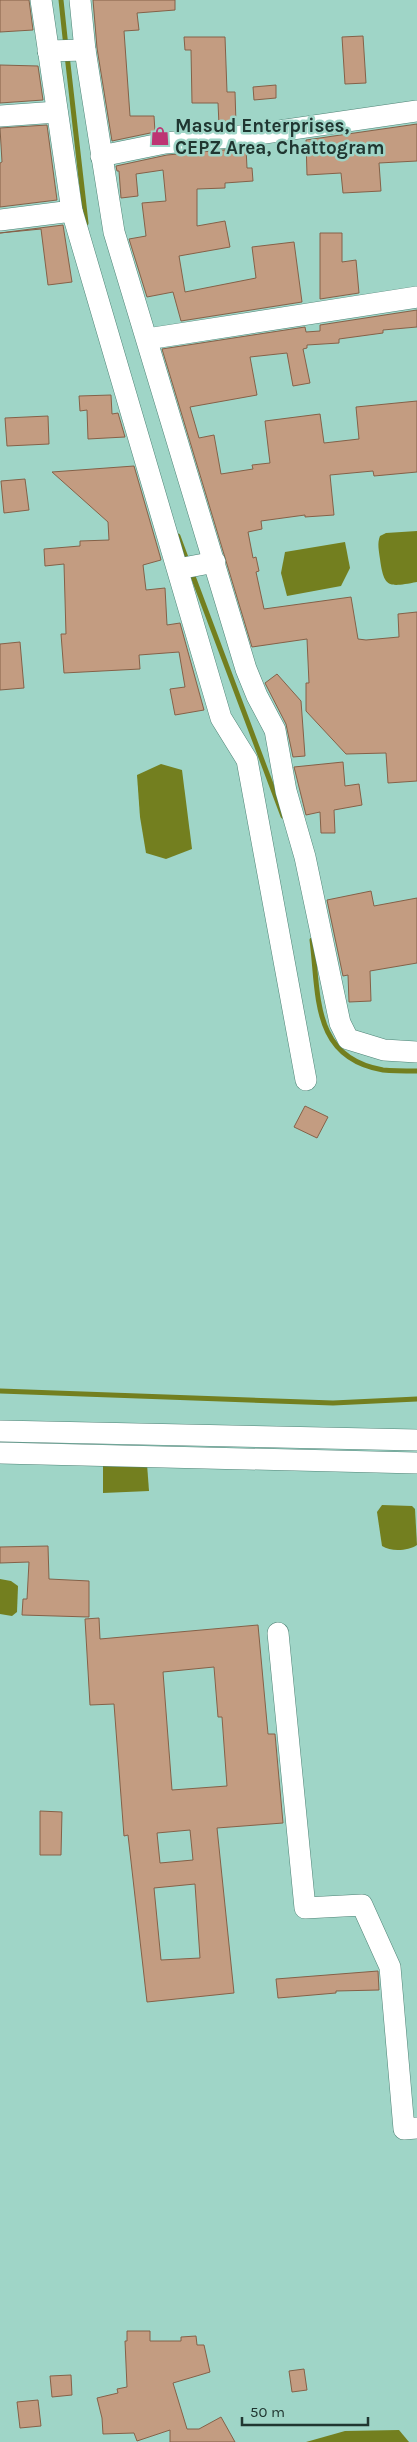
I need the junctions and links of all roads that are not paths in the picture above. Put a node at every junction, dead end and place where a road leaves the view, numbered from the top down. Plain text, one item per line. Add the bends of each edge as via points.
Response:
1 (41, 0) edge
2 (80, 0) edge
3 (48, 50) junction
4 (85, 50) junction
5 (417, 111) edge
6 (57, 112) junction
7 (0, 116) edge
8 (101, 156) junction
9 (72, 211) junction
10 (0, 220) edge
11 (417, 298) edge
12 (147, 339) junction
13 (215, 562) junction
14 (178, 569) junction
15 (417, 1052) edge
16 (306, 1080) dead end
17 (0, 1431) edge
18 (417, 1440) edge
19 (0, 1453) edge
20 (417, 1463) edge
21 (278, 1634) dead end
22 (417, 2128) edge

1 - 3 street
2 - 4 street
3 - 4 street
3 - 6 street
4 - 8 street
5 - 8 street via 251,135 165,143
6 - 7 street
6 - 9 street
8 - 12 street via 114,232
9 - 10 street
9 - 14 street
11 - 12 street
12 - 13 street
13 - 14 street
13 - 15 street via 246,669 275,730 340,1023 348,1039 384,1050
14 - 16 street via 221,718 247,760
17 - 18 street
19 - 20 street
21 - 22 street via 305,1908 362,1905 390,1967 404,2129

